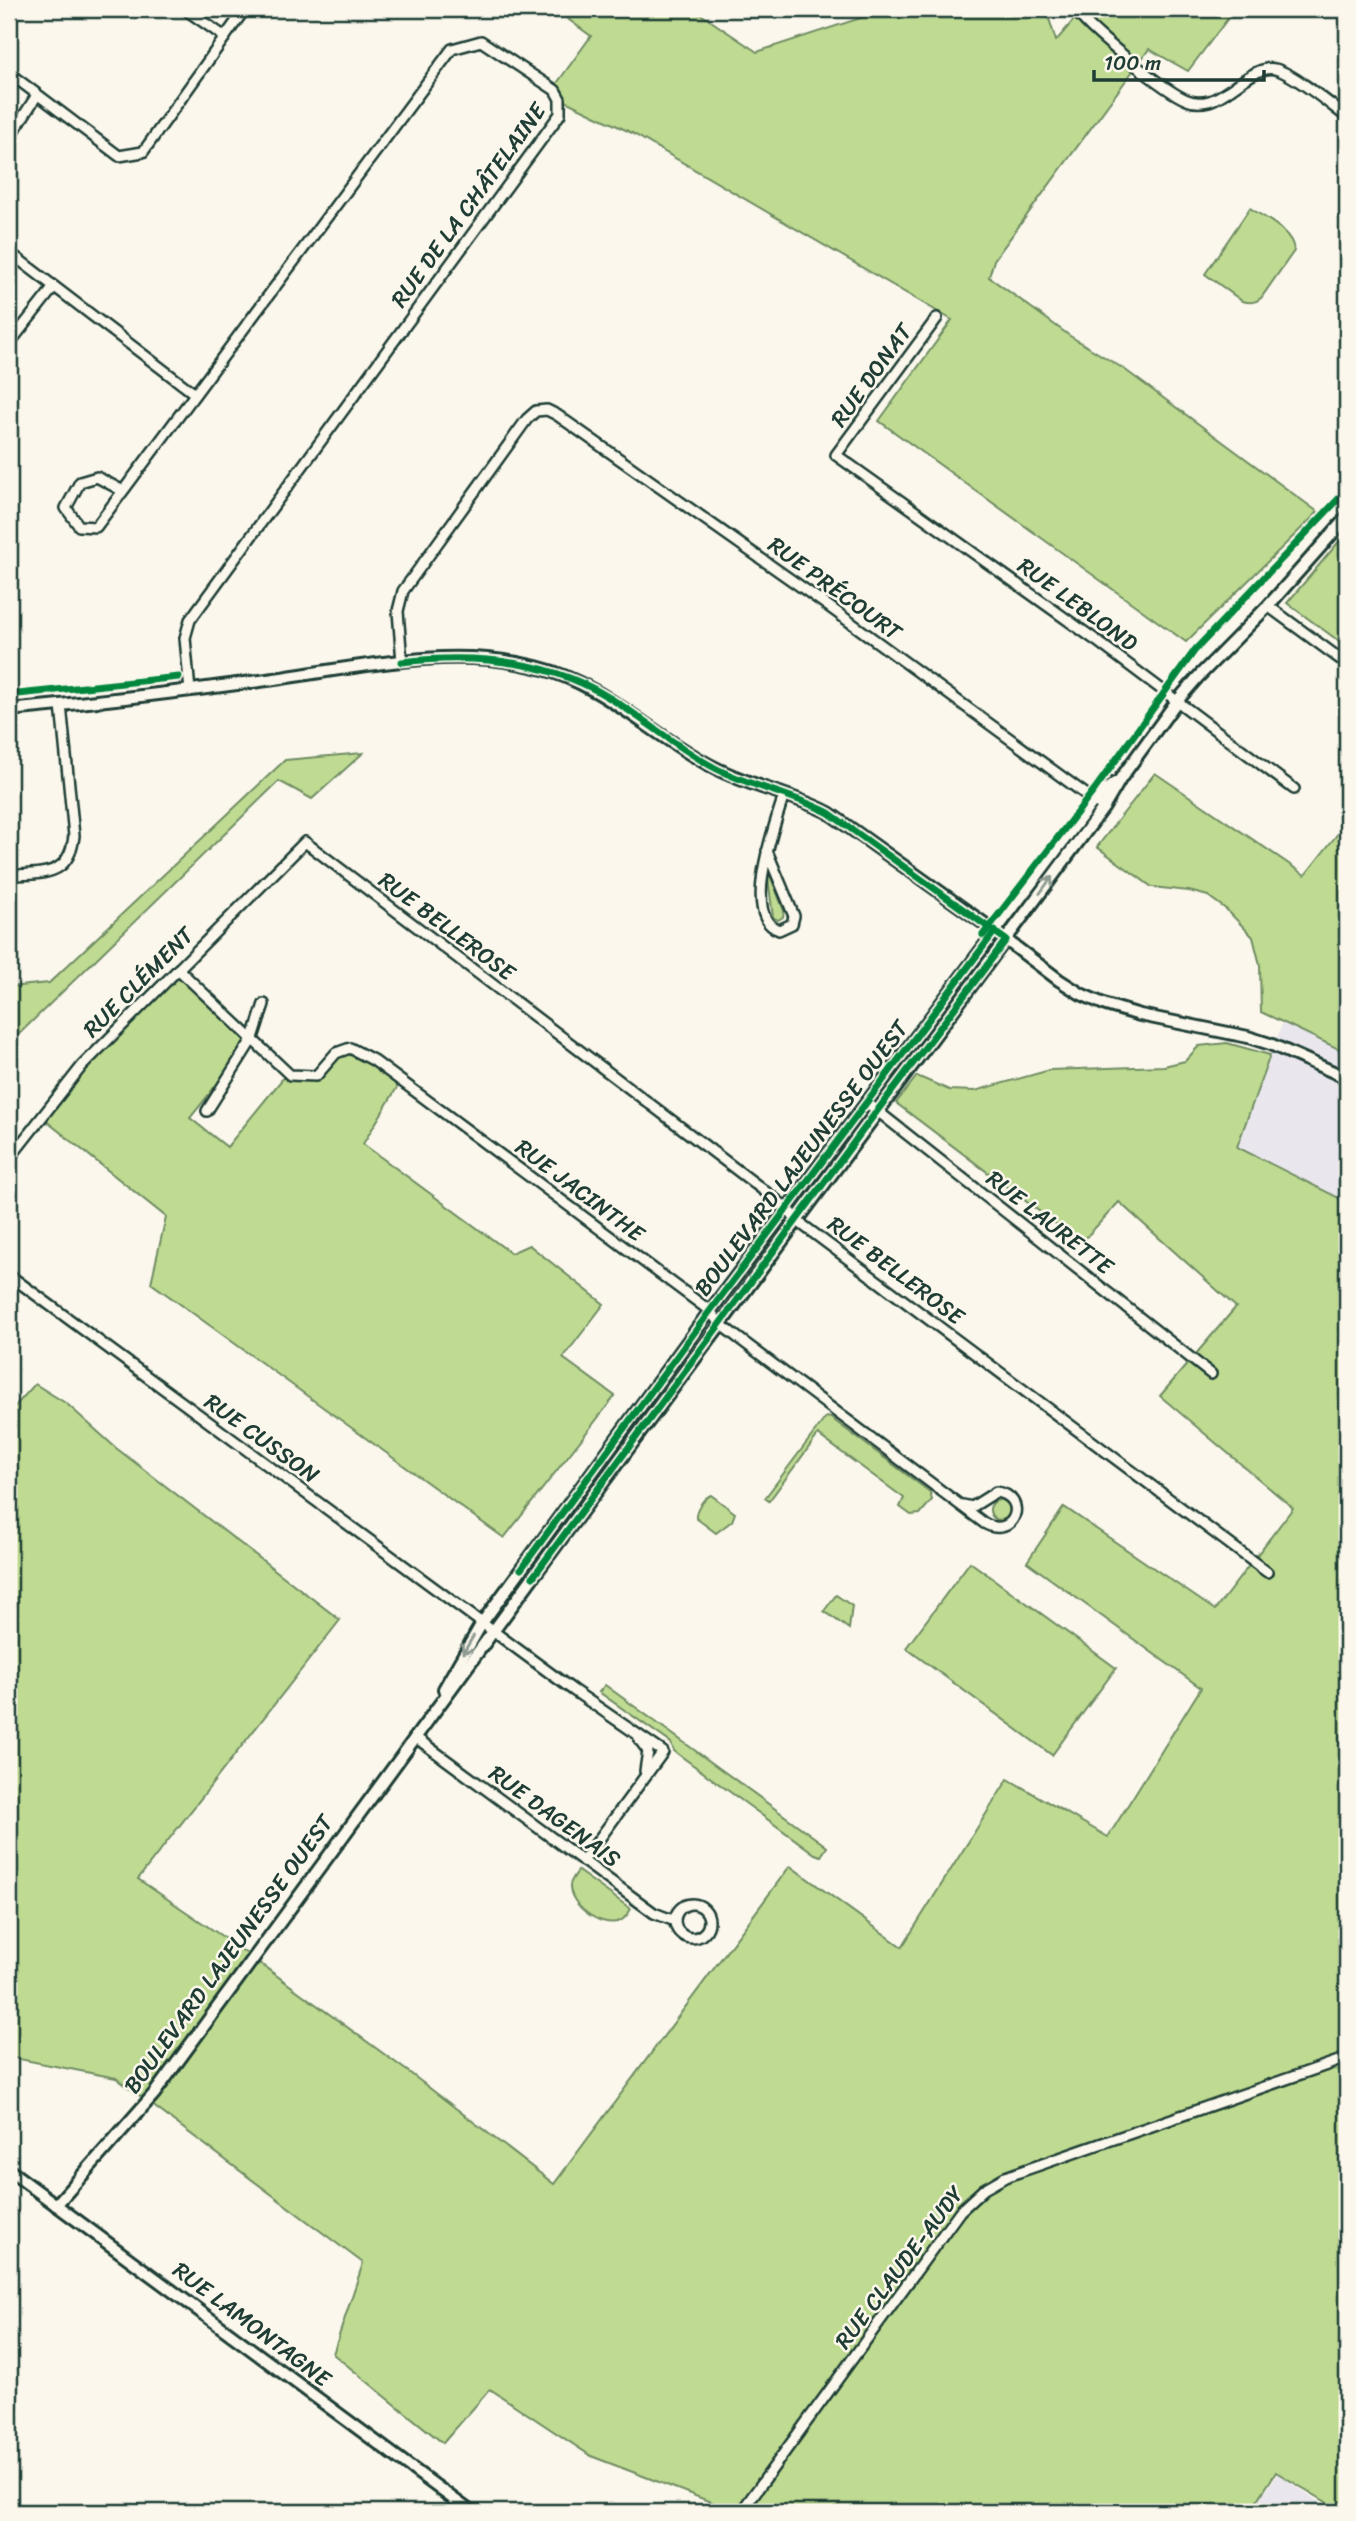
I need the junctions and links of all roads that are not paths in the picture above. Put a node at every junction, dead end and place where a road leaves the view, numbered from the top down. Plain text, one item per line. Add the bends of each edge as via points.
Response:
1 (189, 9) edge
2 (245, 9) edge
3 (1075, 9) edge
4 (225, 37) junction
5 (9, 73) edge
6 (37, 95) junction
7 (1347, 117) edge
8 (9, 139) edge
9 (9, 252) edge
10 (54, 287) junction
11 (937, 318) dead end
12 (9, 344) edge
13 (195, 394) junction
14 (836, 455) joint
15 (123, 491) junction
16 (1347, 517) edge
17 (1268, 606) junction
18 (402, 662) junction
19 (1347, 664) edge
20 (190, 691) junction
21 (1177, 701) junction
22 (61, 705) junction
23 (9, 710) edge
24 (1294, 789) dead end
25 (784, 795) junction
26 (1099, 804) junction
27 (306, 842) joint
28 (767, 851) junction
29 (9, 876) edge
30 (995, 931) junction
31 (1006, 940) junction
32 (178, 969) junction
33 (264, 1004) dead end
34 (252, 1039) junction
35 (1347, 1078) edge
36 (866, 1102) junction
37 (207, 1111) dead end
38 (877, 1111) junction
39 (9, 1159) edge
40 (787, 1208) junction
41 (796, 1220) junction
42 (9, 1275) edge
43 (710, 1311) junction
44 (720, 1324) junction
45 (1211, 1374) dead end
46 (963, 1505) junction
47 (1267, 1572) dead end
48 (481, 1623) junction
49 (493, 1632) junction
50 (426, 1722) junction
51 (631, 1730) junction
52 (415, 1737) junction
53 (633, 1793) junction
54 (583, 1861) junction
55 (676, 1922) dead end
56 (1347, 2058) edge
57 (9, 2170) edge
58 (57, 2205) junction
59 (471, 2512) edge
60 (741, 2512) edge

1 - 4 street
2 - 4 street
3 - 7 street via 1093,30 1189,101 1212,100 1258,72 1275,69
4 - 6 street via 143,152 119,156
5 - 6 street
6 - 8 street
9 - 10 street
10 - 12 street
10 - 13 street
11 - 14 street, RUE DONAT
13 - 15 street, RUE DE LA CHÂTELAINE
13 - 20 street, RUE DE LA CHÂTELAINE via 452,49 481,41 555,90 560,114 190,620 185,638
14 - 21 street, RUE LEBLOND
15 - 15 street, RUE DE LA CHÂTELAINE via 96,527 79,526 66,508 80,482 97,477
16 - 17 street, BOULEVARD LAJEUNESSE OUEST
17 - 19 street
17 - 21 street, BOULEVARD LAJEUNESSE OUEST
18 - 20 street
18 - 25 street via 490,659 561,674 608,696 717,769
18 - 26 street, RUE PRÉCOURT via 398,611 403,591 527,419 539,410 557,415
20 - 22 street
21 - 24 street, RUE LEBLOND
21 - 26 street, BOULEVARD LAJEUNESSE OUEST
22 - 23 street
22 - 29 street via 74,836 71,856 57,869
25 - 28 street
25 - 30 street via 838,819
26 - 30 street, BOULEVARD LAJEUNESSE OUEST
31 -> 26 street, BOULEVARD LAJEUNESSE OUEST
27 - 32 street, RUE CLÉMENT
27 - 40 street, RUE BELLEROSE
28 - 28 street via 762,909 770,926 782,930 792,924 794,916
30 - 31 street
30 - 36 street, BOULEVARD LAJEUNESSE OUEST
31 - 35 street via 1059,980 1106,1005 1248,1037
31 - 38 street, BOULEVARD LAJEUNESSE OUEST
32 - 34 street, RUE JACINTHE
32 - 39 street, RUE CLÉMENT via 82,1066
33 - 34 street
34 - 37 street
34 - 43 street, RUE JACINTHE via 290,1075 316,1076 336,1053 350,1048 373,1060
36 - 38 street, RUE LAURETTE
36 - 40 street, BOULEVARD LAJEUNESSE OUEST
38 - 41 street, BOULEVARD LAJEUNESSE OUEST
38 - 45 street, RUE LAURETTE
40 - 41 street, RUE BELLEROSE
40 - 43 street, BOULEVARD LAJEUNESSE OUEST
41 - 44 street, BOULEVARD LAJEUNESSE OUEST
41 - 47 street, RUE BELLEROSE
42 - 48 street, RUE CUSSON
43 - 44 street, RUE JACINTHE
43 - 48 street, BOULEVARD LAJEUNESSE OUEST
44 - 46 street, RUE JACINTHE
44 - 49 street, BOULEVARD LAJEUNESSE OUEST
46 - 46 street, RUE JACINTHE via 996,1528 1007,1525 1016,1511 1008,1496 996,1492 972,1507
48 - 49 street, RUE CUSSON
48 -> 50 street, BOULEVARD LAJEUNESSE OUEST
49 - 50 street, BOULEVARD LAJEUNESSE OUEST
49 - 51 street, RUE CUSSON
50 - 52 street, BOULEVARD LAJEUNESSE OUEST
51 - 53 street via 648,1757
51 - 53 street, RUE CUSSON via 663,1752
52 - 54 street, RUE DAGENAIS
52 - 58 street, BOULEVARD LAJEUNESSE OUEST via 154,2094
53 - 54 street
54 - 55 street, RUE DAGENAIS via 654,1913
56 - 60 street, RUE CLAUDE-AUDY via 1005,2177 984,2189 960,2211
57 - 58 street, RUE LAMONTAGNE
58 - 59 street, RUE LAMONTAGNE

